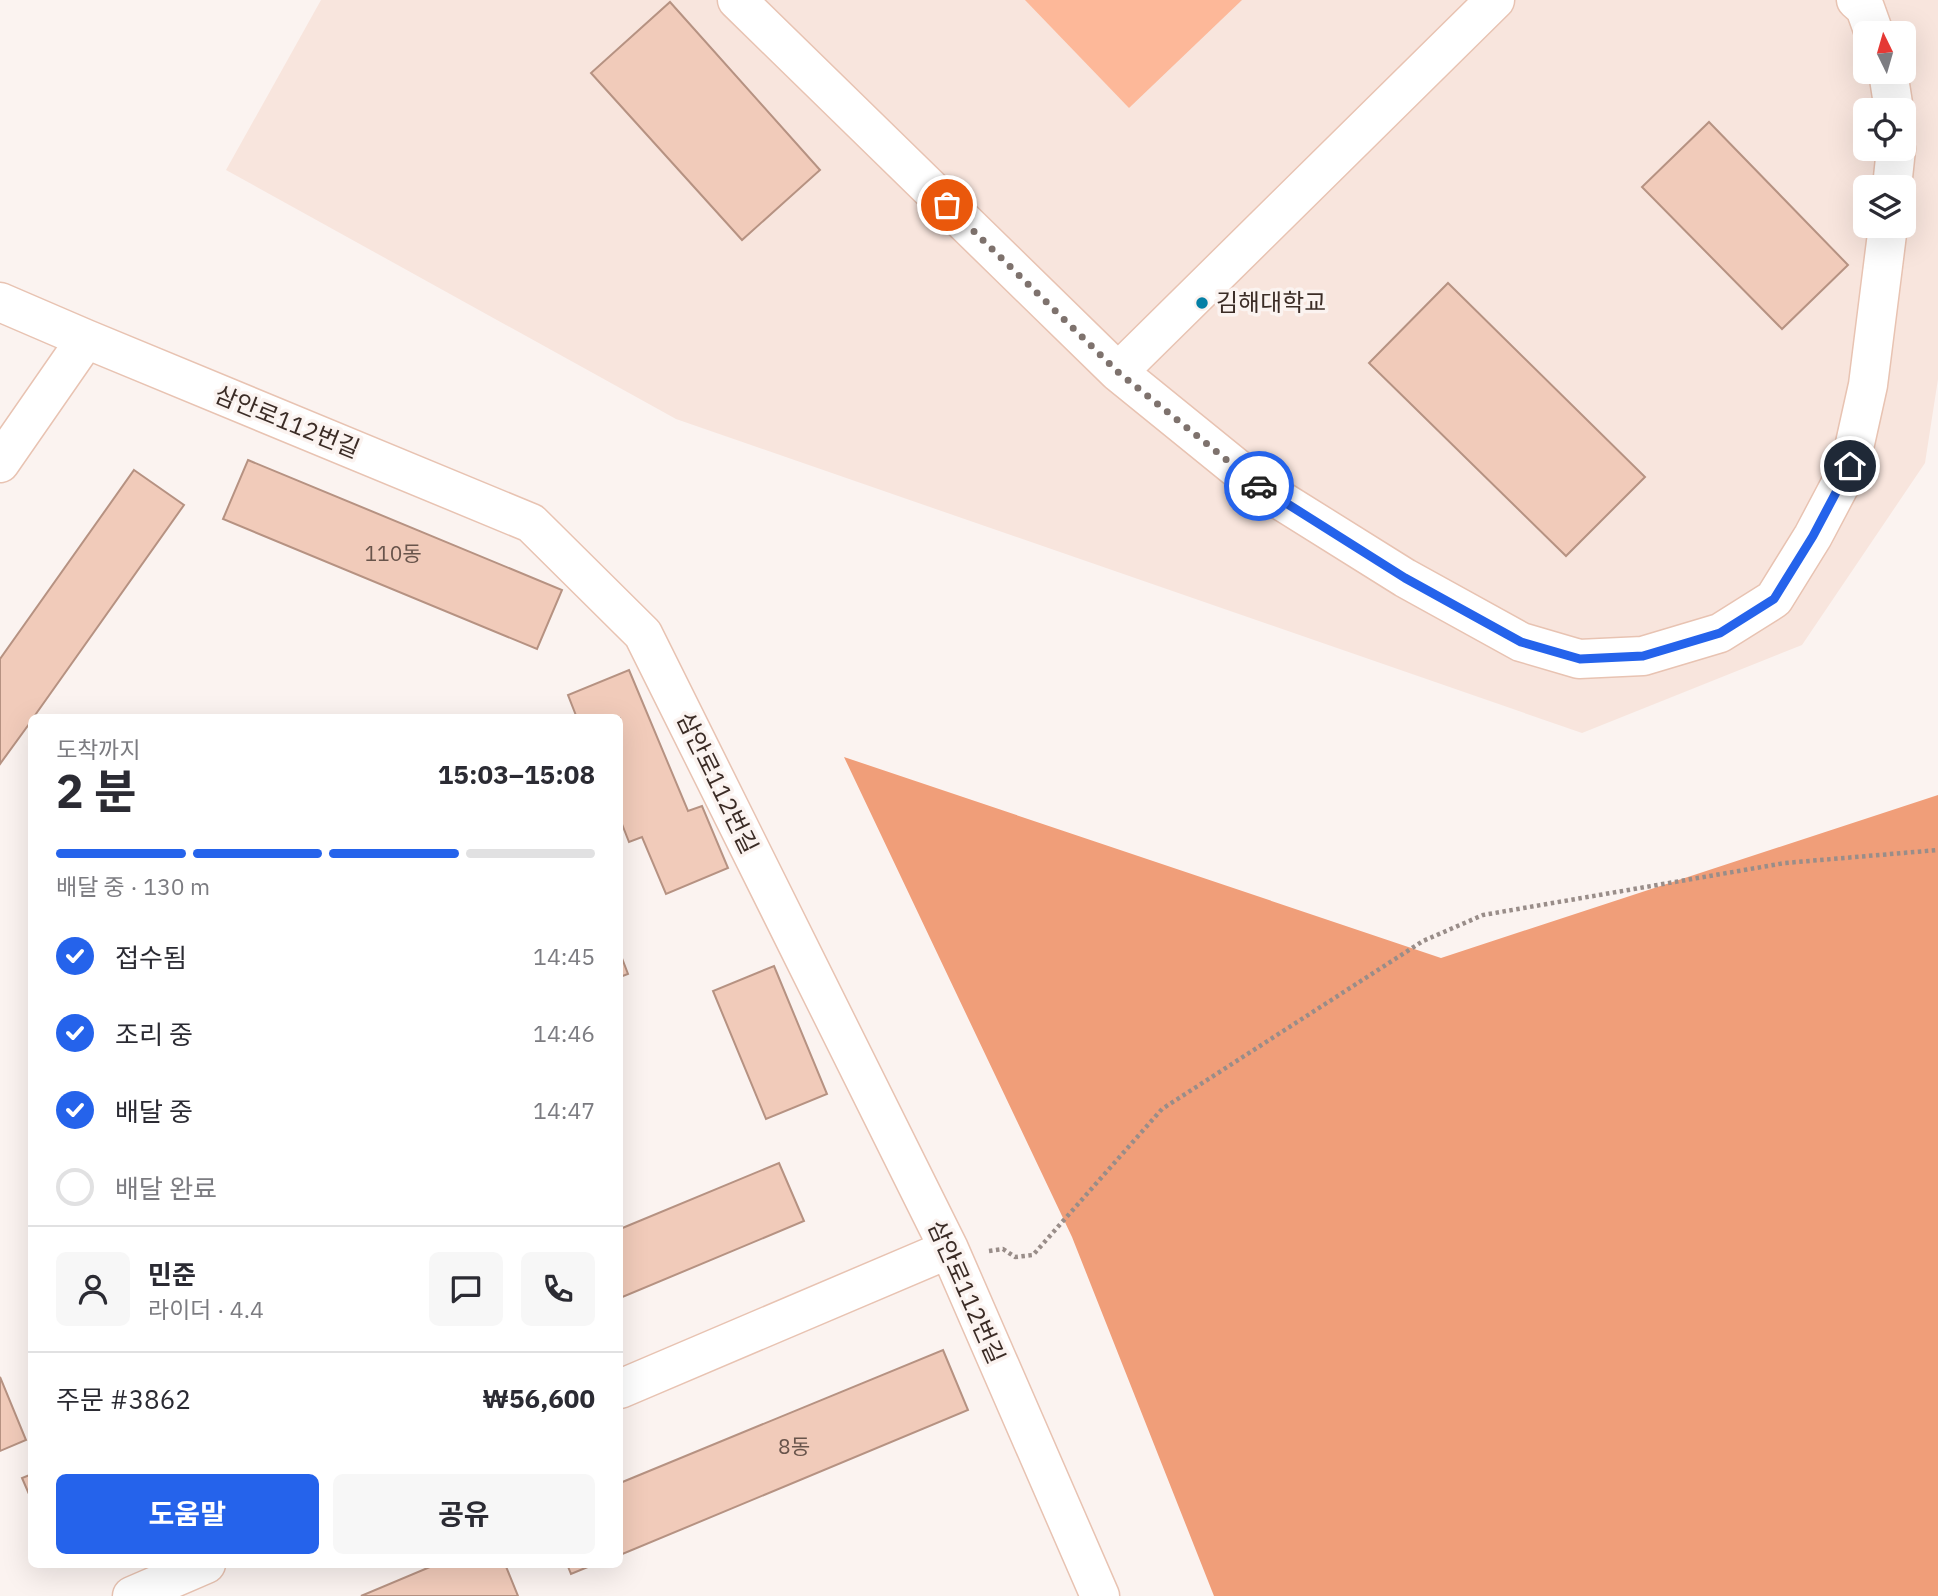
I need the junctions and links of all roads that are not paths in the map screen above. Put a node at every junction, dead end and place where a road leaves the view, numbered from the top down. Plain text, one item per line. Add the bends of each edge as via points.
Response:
1 (737, 0) edge
2 (1494, 0) edge
3 (1886, 238) edge
4 (0, 302) edge
5 (86, 340) junction
6 (1118, 372) junction
7 (0, 463) edge
8 (951, 1253) junction
9 (623, 1388) edge
10 (197, 1568) edge
11 (132, 1596) edge
12 (1100, 1596) edge

1 - 6 street
2 - 6 street
3 - 6 street via 1868,385 1850,466 1813,536 1774,599 1720,633 1643,656 1580,659 1521,642 1405,578 1261,488
4 - 5 street, 삼안로112번길
5 - 7 street
5 - 8 street, 삼안로112번길 via 531,523 643,634
8 - 9 street
8 - 12 street, 삼안로112번길
10 - 11 street

